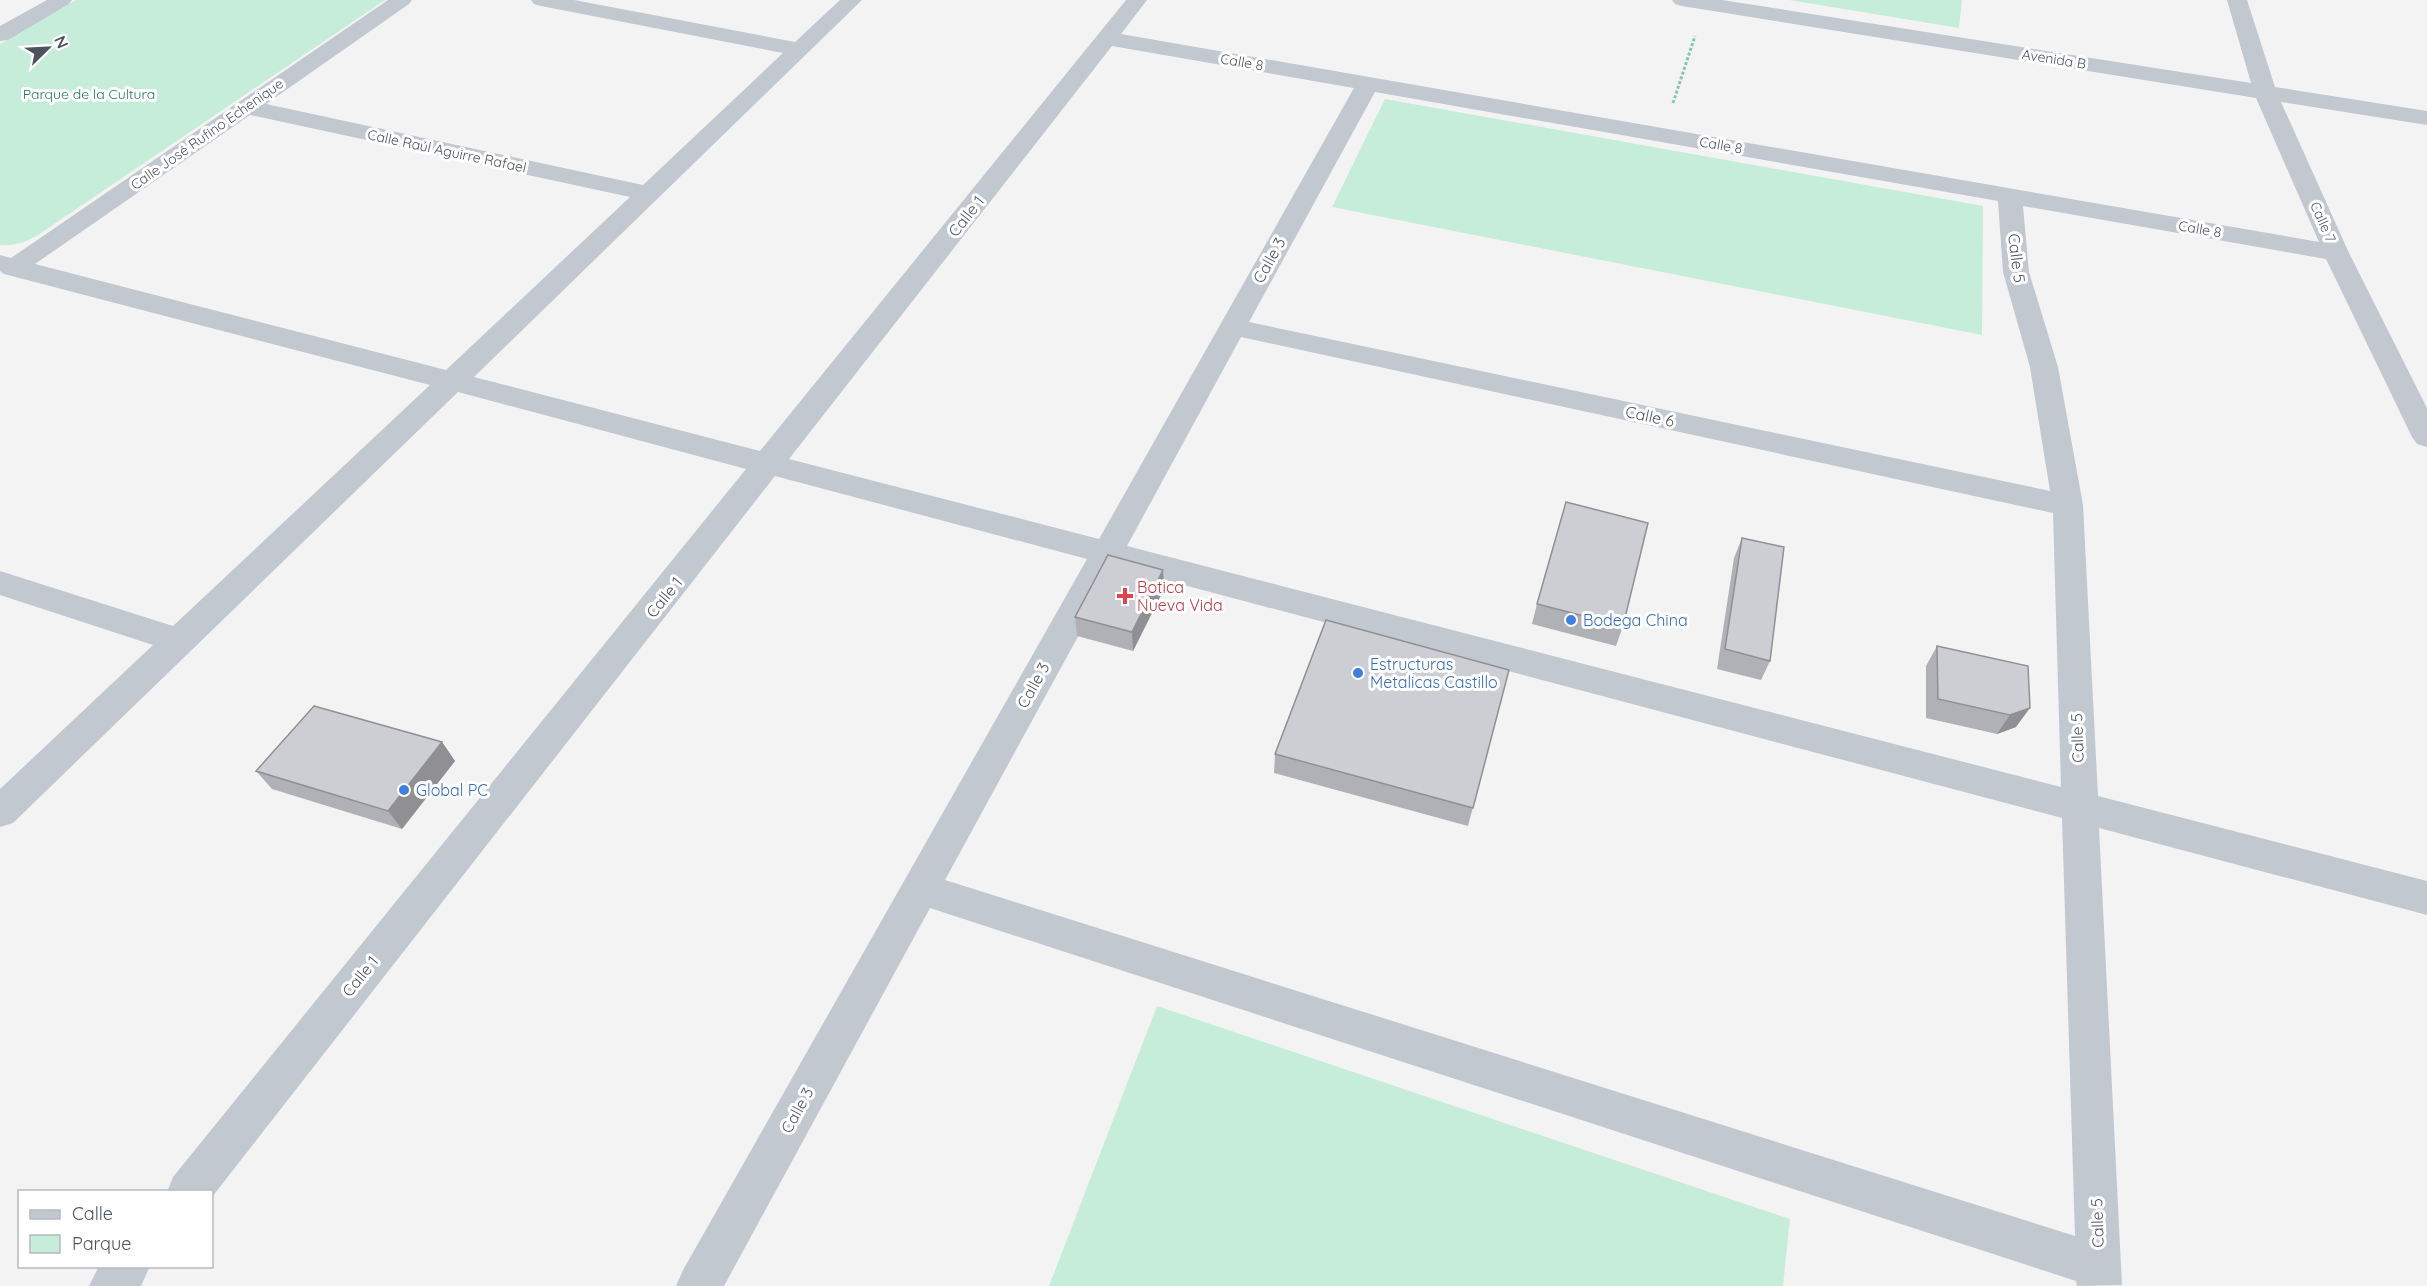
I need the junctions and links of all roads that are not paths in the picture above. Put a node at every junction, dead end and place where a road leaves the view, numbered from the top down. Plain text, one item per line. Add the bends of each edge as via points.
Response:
1 (62, 0) edge
2 (402, 0) edge
3 (541, 0) edge
4 (852, 0) edge
5 (1137, 0) edge
6 (1682, 0) edge
7 (2237, 0) edge
8 (0, 35) edge
9 (1106, 38) junction
10 (800, 50) junction
11 (1368, 84) junction
12 (2265, 92) junction
13 (246, 107) junction
14 (2427, 118) edge
15 (648, 194) junction
16 (2010, 196) junction
17 (2336, 253) junction
18 (6, 265) edge
19 (1232, 327) junction
20 (451, 382) junction
21 (2427, 437) edge
22 (769, 465) junction
23 (2068, 505) junction
24 (1107, 553) junction
25 (0, 583) edge
26 (179, 641) junction
27 (2080, 807) junction
28 (0, 812) edge
29 (920, 888) junction
30 (2427, 898) edge
31 (189, 1190) edge
32 (126, 1268) edge
33 (2099, 1276) edge
34 (112, 1286) edge
35 (699, 1286) edge

1 - 8 street
2 - 13 street, Calle José Rufino Echenique
3 - 10 street
4 - 10 street
5 - 9 street, Calle 1
6 - 12 street, Avenida B
7 - 12 street, Calle 7
9 - 11 street, Calle 8
9 - 22 street, Calle 1
10 - 15 street
11 - 16 street, Calle 8
11 - 19 street, Calle 3
12 - 14 street, Avenida B
12 - 17 street, Calle 7
13 - 15 street, Calle Raúl Aguirre Rafael
13 - 18 street, Calle José Rufino Echenique
15 - 20 street
16 - 17 street, Calle 8
16 - 23 street, Calle 5 via 2016,273 2044,367
17 - 21 street, Calle 7
18 - 20 street
19 - 23 street, Calle 6
19 - 24 street, Calle 3
20 - 22 street
20 - 26 street
22 - 24 street
22 - 31 street, Calle 1
23 - 27 street, Calle 5
24 - 27 street
24 - 29 street, Calle 3
25 - 26 street
26 - 28 street
27 - 30 street
27 - 33 street, Calle 5
29 - 33 street
29 - 35 street, Calle 3
32 - 34 street

